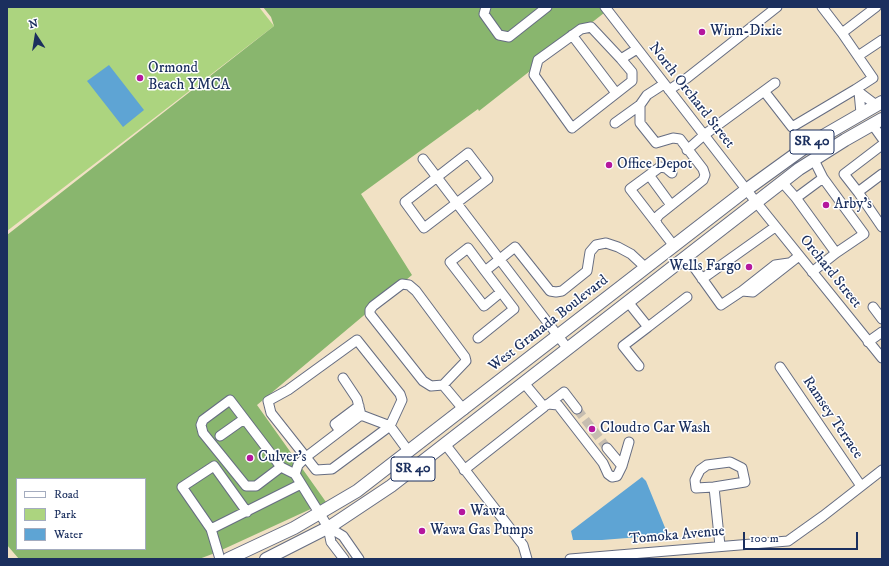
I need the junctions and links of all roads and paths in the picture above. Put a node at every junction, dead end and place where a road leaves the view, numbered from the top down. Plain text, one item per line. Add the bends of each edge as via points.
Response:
1 (486, 7) edge
2 (548, 7) edge
3 (605, 7) edge
4 (777, 7) edge
5 (822, 7) edge
6 (876, 7) edge
7 (842, 33) junction
8 (572, 36) junction
9 (881, 42) edge
10 (637, 49) junction
11 (858, 56) junction
12 (621, 59) junction
13 (882, 74) edge
14 (873, 78) junction
15 (775, 83) dead end
16 (666, 87) junction
17 (857, 90) junction
18 (764, 91) junction
19 (616, 93) junction
20 (880, 104) edge
21 (640, 105) junction
22 (861, 113) junction
23 (877, 122) edge
24 (615, 123) dead end
25 (704, 136) junction
26 (882, 138) edge
27 (882, 145) edge
28 (687, 150) junction
29 (422, 159) dead end
30 (814, 160) junction
31 (672, 173) dead end
32 (882, 174) edge
33 (649, 175) junction
34 (437, 177) junction
35 (824, 178) junction
36 (782, 182) junction
37 (746, 190) junction
38 (858, 192) junction
39 (796, 198) junction
40 (756, 202) junction
41 (456, 203) junction
42 (671, 205) junction
43 (657, 224) junction
44 (775, 227) junction
45 (882, 227) edge
46 (674, 246) junction
47 (836, 253) junction
48 (686, 256) junction
49 (799, 256) junction
50 (499, 259) junction
51 (646, 268) junction
52 (485, 271) junction
53 (813, 274) junction
54 (702, 279) junction
55 (807, 282) dead end
56 (501, 292) junction
57 (687, 297) dead end
58 (628, 302) junction
59 (873, 307) dead end
60 (882, 319) edge
61 (648, 326) junction
62 (882, 332) edge
63 (558, 337) junction
64 (478, 338) dead end
65 (868, 342) junction
66 (568, 349) junction
67 (882, 358) edge
68 (639, 366) dead end
69 (780, 366) dead end
70 (343, 378) dead end
71 (524, 383) junction
72 (443, 385) junction
73 (546, 406) junction
74 (577, 409) tunnel mouth
75 (360, 410) junction
76 (464, 410) junction
77 (244, 419) junction
78 (390, 426) junction
79 (220, 436) dead end
80 (629, 442) dead end
81 (445, 444) junction
82 (607, 448) tunnel mouth
83 (409, 452) junction
84 (306, 457) junction
85 (622, 466) junction
86 (281, 467) junction
87 (464, 470) junction
88 (882, 470) edge
89 (295, 474) junction
90 (301, 484) junction
91 (861, 486) junction
92 (714, 487) junction
93 (247, 512) junction
94 (320, 514) junction
95 (328, 527) junction
96 (211, 529) junction
97 (720, 546) junction
98 (645, 556) edge
99 (220, 559) edge
100 (228, 559) edge
101 (266, 559) edge
102 (344, 559) edge
103 (359, 559) edge
104 (527, 559) edge
105 (570, 559) edge

1 - 2 street via 484,14 499,35 509,38
3 - 10 street, North Orchard Street
4 - 16 street via 687,78
5 - 7 street
6 - 7 street
7 - 11 street
8 - 12 street via 581,29 591,27
8 - 19 street
8 - 19 street via 538,60 534,75 572,128
9 - 11 street
10 - 12 street
10 - 16 street, North Orchard Street
11 - 14 street
12 - 19 street via 632,72 632,81
13 - 14 street
14 - 17 street
15 - 18 street
16 - 21 street via 647,95
16 - 25 street, North Orchard Street
17 - 18 street via 792,127
17 - 20 street
17 - 22 street
18 - 25 street
20 - 22 main road, West Granada Boulevard / SR 40
20 - 23 main road via 875,113
21 - 24 street
21 - 28 street via 640,123 656,143 673,138 680,139
22 - 37 main road, West Granada Boulevard / SR 40 via 811,143
23 - 26 street
23 - 30 main road, West Granada Boulevard / SR 40
25 - 28 street
25 - 37 street, North Orchard Street
27 - 38 street via 844,174
28 - 42 street via 705,175 703,180
29 - 34 street
30 - 35 street
30 - 36 main road, West Granada Boulevard / SR 40
31 - 33 street via 660,167
32 - 38 street
33 - 42 street
33 - 43 street via 630,189
34 - 41 street
34 - 41 street via 468,153 488,179
34 - 41 street via 405,202 424,228
35 - 39 street
35 - 47 street via 864,234
36 - 39 street
36 - 40 main road, West Granada Boulevard / SR 40
37 - 40 street, North Orchard Street
37 - 46 main road, West Granada Boulevard / SR 40
38 - 45 street
39 - 47 street
40 - 44 street, Orchard Street
40 - 48 main road, West Granada Boulevard / SR 40
41 - 50 street
42 - 43 street via 656,219
43 - 46 street
44 - 49 street, Orchard Street
44 - 54 street
46 - 51 main road, West Granada Boulevard / SR 40
47 - 53 street
48 - 54 street
48 - 58 main road, West Granada Boulevard / SR 40
49 - 53 street, Orchard Street
49 - 54 street via 753,292 742,291 722,305
50 - 51 street via 514,247 550,291 556,292 562,291 586,271 590,252 596,245 606,243 618,247 631,254
50 - 52 street
50 - 63 street
51 - 63 main road, West Granada Boulevard / SR 40
52 - 56 street
52 - 56 street via 468,248 450,262 484,306
53 - 55 street
53 - 65 street, Orchard Street
56 - 64 street via 514,309
57 - 61 street
58 - 61 street
58 - 66 main road, West Granada Boulevard / SR 40
59 - 60 street
61 - 68 street via 623,346
62 - 65 street
63 - 66 street
63 - 76 main road, West Granada Boulevard / SR 40
65 - 67 street, Orchard Street
66 - 71 main road, West Granada Boulevard / SR 40
69 - 91 street, Ramsey Terrace
70 - 75 street via 357,400
71 - 73 street
71 - 81 main road, West Granada Boulevard / SR 40
72 - 72 street via 466,361 465,357 416,291 409,285 402,284 373,306 370,314 423,381 431,386
72 - 76 street
73 - 74 street via 564,392
73 - 85 street via 558,405 603,463 608,474 612,477 617,476
73 - 87 street
75 - 78 street
75 - 84 street via 340,431
76 - 83 main road, West Granada Boulevard / SR 40
77 - 79 street
77 - 86 street
77 - 86 street via 230,400 203,420 201,429 246,486 256,486
78 - 83 street
78 - 84 street via 332,469 316,470
78 - 84 street via 402,400 400,394 357,340 288,390 268,401 271,413
80 - 85 street
81 - 87 street
81 - 95 main road, West Granada Boulevard / SR 40 via 391,486
82 - 85 street
83 - 94 main road, West Granada Boulevard / SR 40 via 357,492
84 - 89 street via 298,465
86 - 89 street
87 - 104 street via 523,545
88 - 91 street, Tomoka Avenue
89 - 90 street
90 - 93 street
90 - 94 street
91 - 97 street, Tomoka Avenue via 788,540
92 - 92 street via 696,488 695,480 700,470 707,465 730,462 742,468 745,482
92 - 97 street
93 - 96 street
93 - 96 street via 214,466 182,487
94 - 95 street
94 - 100 main road, West Granada Boulevard / SR 40
95 - 101 main road, West Granada Boulevard / SR 40
95 - 102 street via 331,542
95 - 103 street via 343,536
96 - 99 street
97 - 98 street, Tomoka Avenue
98 - 105 street, Tomoka Avenue

